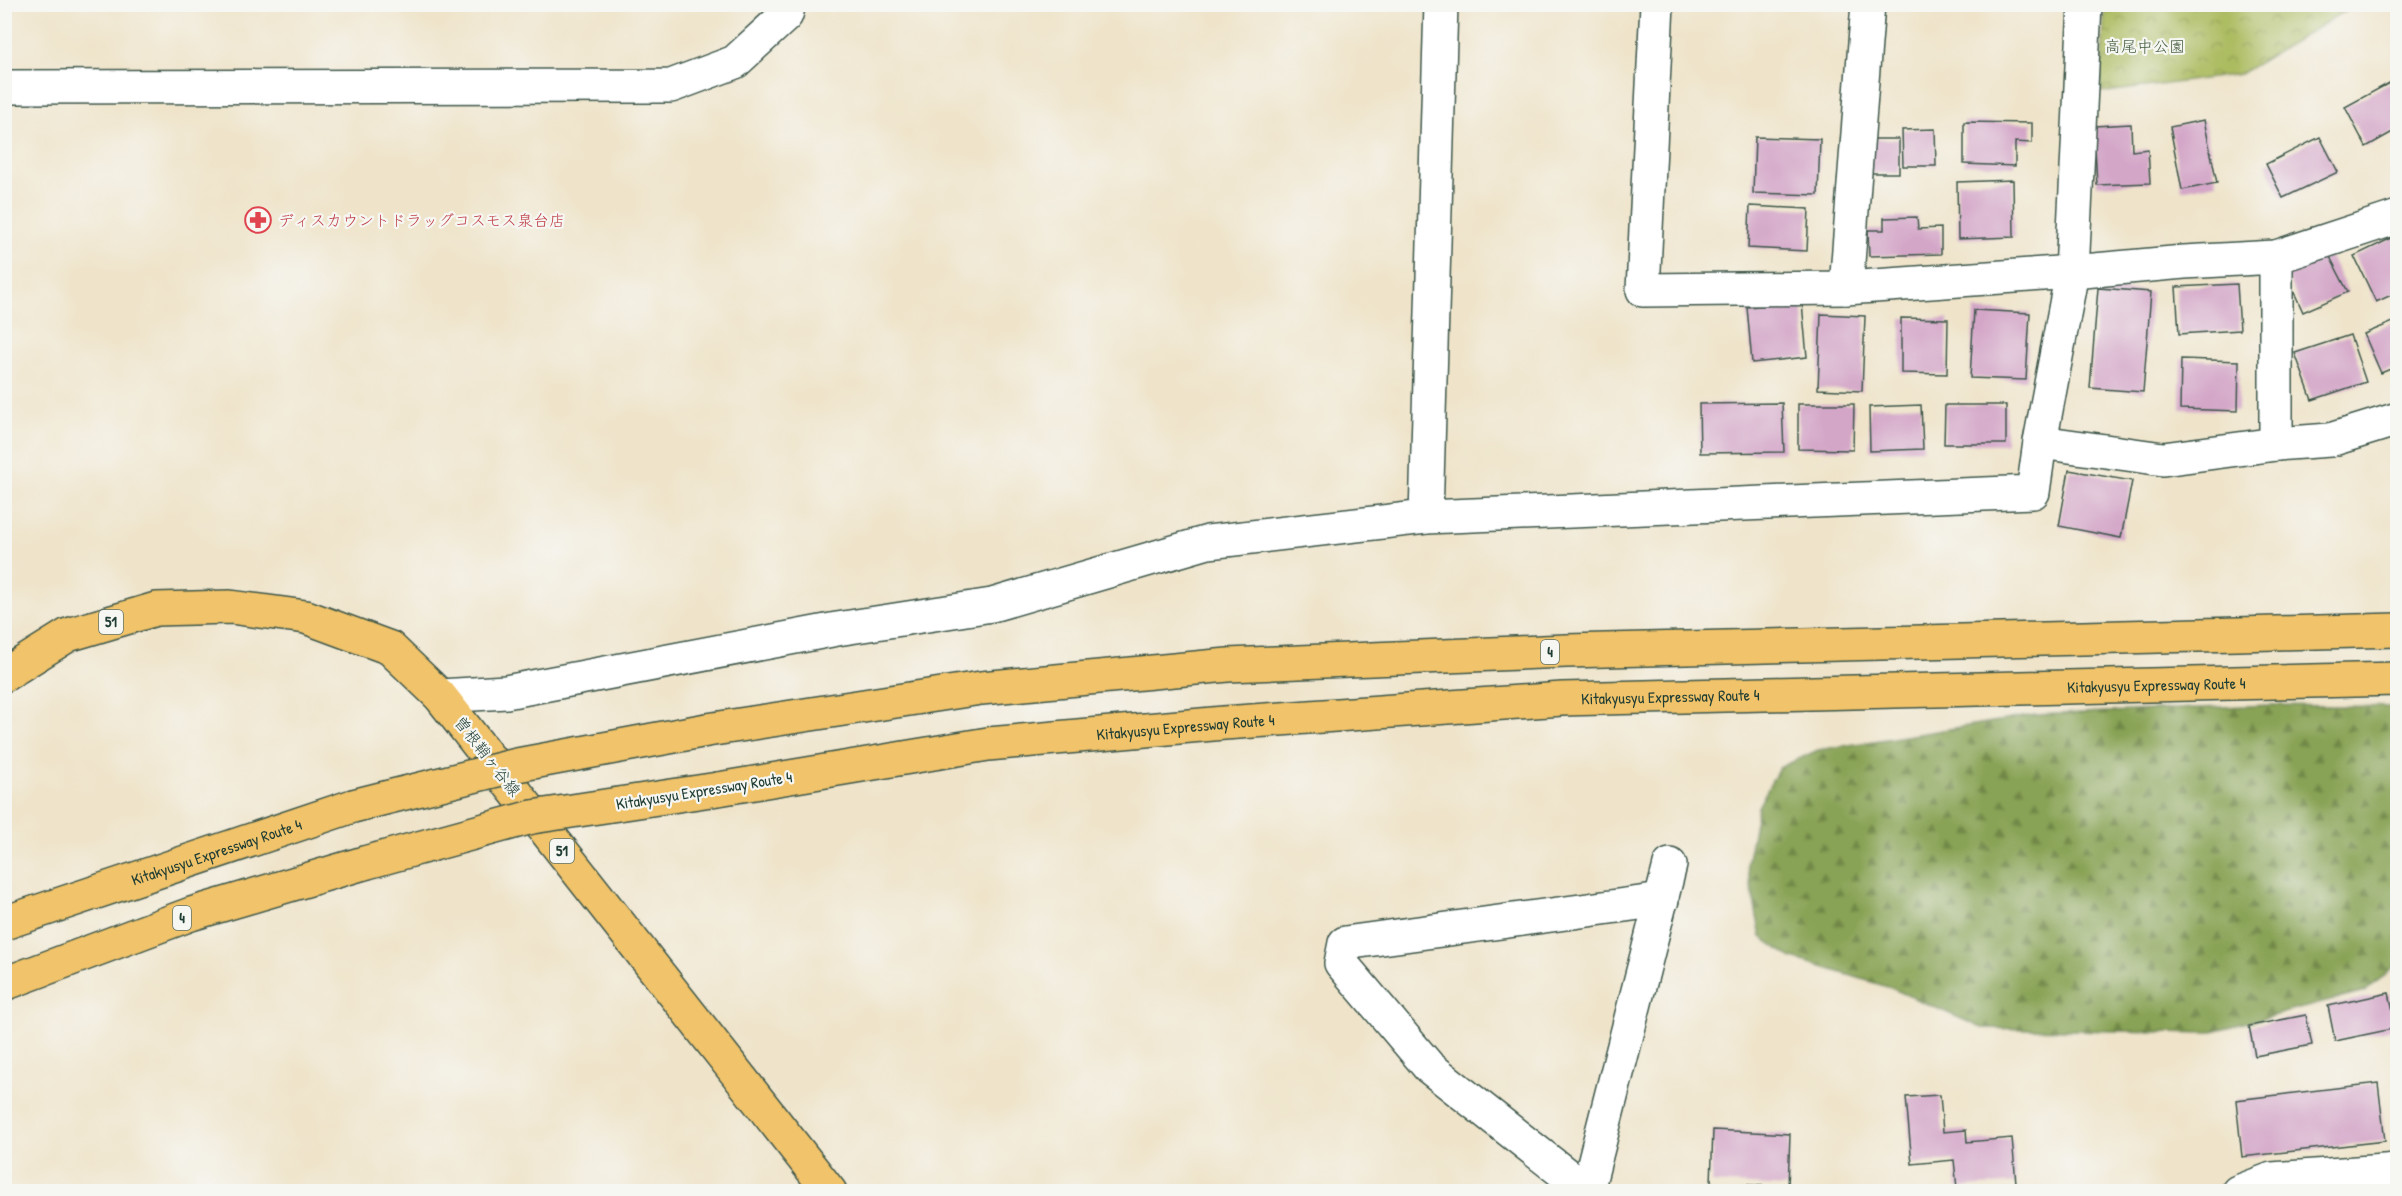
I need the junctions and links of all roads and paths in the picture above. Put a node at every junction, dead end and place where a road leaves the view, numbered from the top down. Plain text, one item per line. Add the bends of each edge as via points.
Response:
1 (789, 4) edge
2 (1441, 4) edge
3 (1657, 4) edge
4 (1868, 4) edge
5 (2085, 4) edge
6 (4, 87) edge
7 (2397, 217) edge
8 (2276, 257) junction
9 (2072, 272) junction
10 (1846, 288) junction
11 (2397, 420) edge
12 (2040, 442) junction
13 (2276, 444) junction
14 (1426, 517) junction
15 (2397, 630) edge
16 (4, 675) edge
17 (2397, 679) edge
18 (440, 696) junction
19 (1670, 865) dead end
20 (1662, 900) junction
21 (4, 923) edge
22 (4, 984) edge
23 (2397, 1170) edge
24 (830, 1191) edge
25 (1587, 1191) edge
26 (2238, 1191) edge

1 - 6 street via 786,15 735,62 671,86
2 - 14 street
3 - 10 street via 1643,290
4 - 10 street
5 - 9 street
7 - 8 street
8 - 9 street
8 - 13 street
9 - 10 street
9 - 12 street
11 - 13 street via 2330,440
12 - 13 street via 2163,459
12 - 14 street via 2033,492
14 - 18 street via 1208,542 992,605 837,629 506,692
15 - 21 main road, Kitakyusyu Expressway Route 4 / 4, bridge via 1566,651 1228,665 981,688 706,730 517,765 353,806
16 - 18 main road, 曽根鞘ヶ谷線 / 51 via 68,635 156,609 230,608 306,617 390,648
17 - 22 main road, Kitakyusyu Expressway Route 4 / 4, bridge via 1551,700 988,744 532,818 191,914
18 - 24 main road, 曽根鞘ヶ谷線 / 51
19 - 20 street
20 - 25 street
20 - 25 street via 1345,943 1341,963 1429,1067
23 - 26 street via 2272,1179

